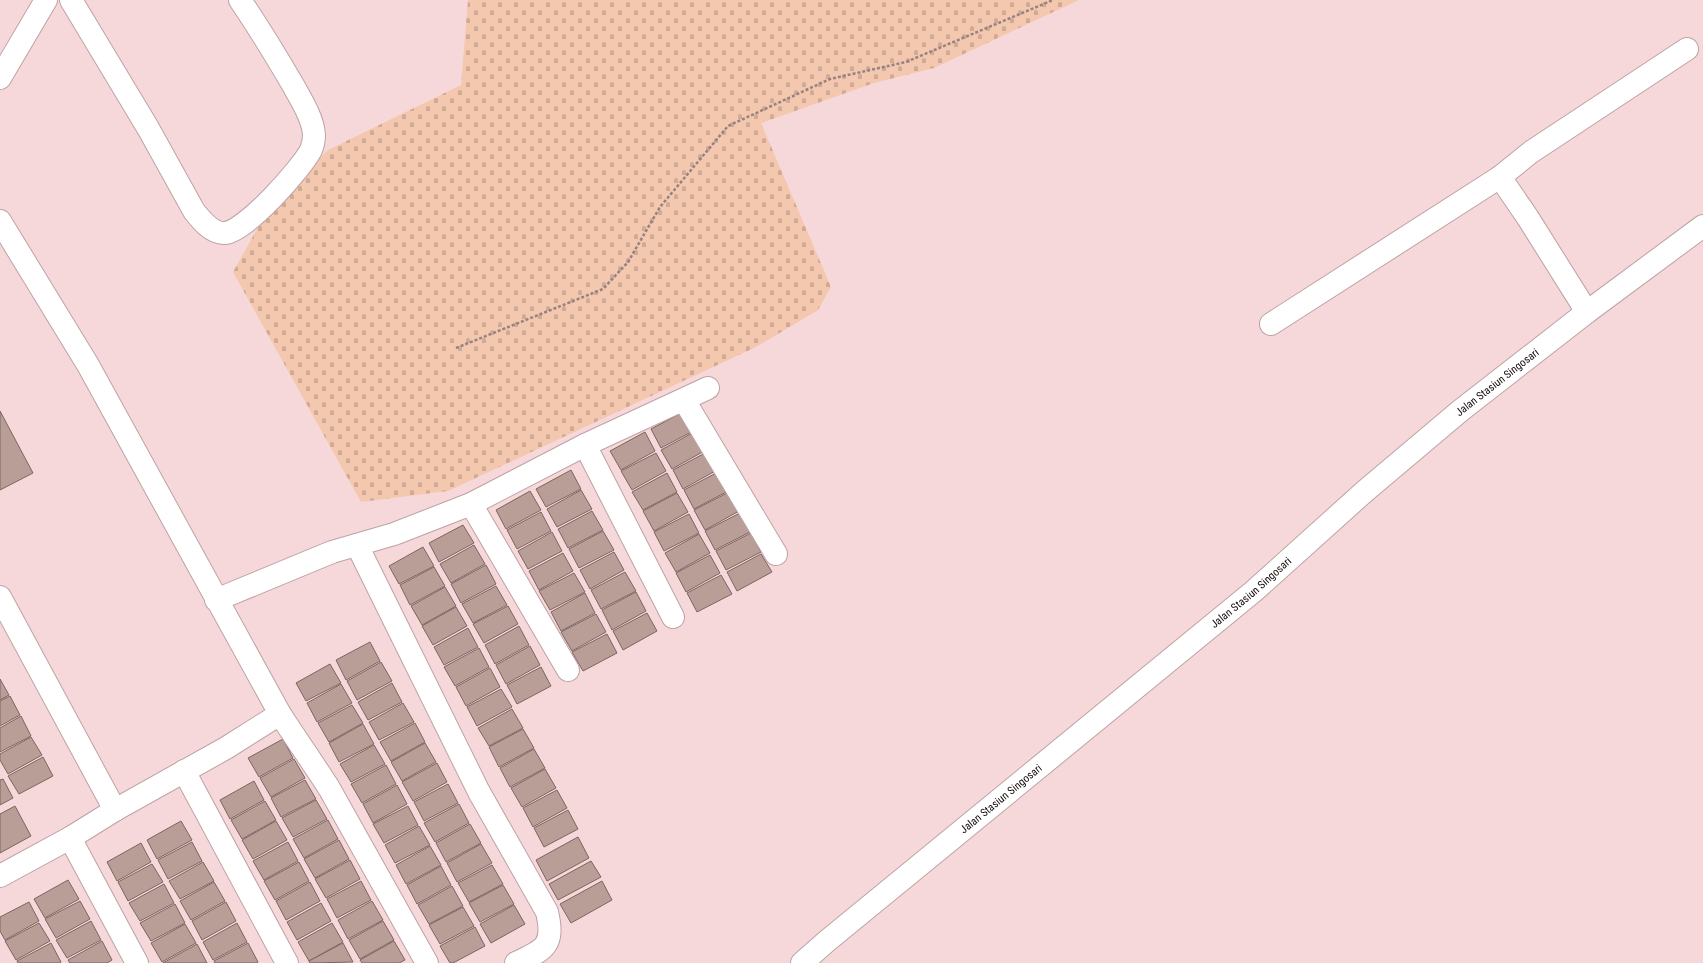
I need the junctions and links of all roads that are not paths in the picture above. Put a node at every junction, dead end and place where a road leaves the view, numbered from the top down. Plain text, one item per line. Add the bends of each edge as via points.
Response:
1 (46, 0) edge
2 (71, 0) edge
3 (240, 0) edge
4 (1687, 49) dead end
5 (0, 78) edge
6 (1500, 177) junction
7 (0, 221) edge
8 (1703, 226) edge
9 (1587, 312) junction
10 (1271, 324) dead end
11 (708, 388) dead end
12 (684, 400) junction
13 (585, 445) junction
14 (472, 504) junction
15 (357, 545) junction
16 (776, 554) dead end
17 (0, 597) edge
18 (216, 600) junction
19 (673, 617) dead end
20 (568, 670) dead end
21 (280, 714) junction
22 (184, 771) junction
23 (115, 810) junction
24 (70, 838) junction
25 (0, 876) edge
26 (137, 963) edge
27 (287, 963) edge
28 (427, 963) edge
29 (516, 963) edge
30 (802, 963) edge

1 - 5 street
2 - 3 street via 148,128 194,211 215,231 226,233 243,224 273,198 314,144 310,119 300,98 265,37
4 - 6 street via 1531,152
6 - 9 street
6 - 10 street
7 - 18 street via 88,365
8 - 9 street, Jalan Stasiun Singosari
9 - 30 street, Jalan Stasiun Singosari via 1460,411 1364,492 1248,596
11 - 12 street
12 - 13 street
12 - 16 street
13 - 14 street
13 - 19 street
14 - 15 street
14 - 20 street
15 - 18 street via 332,552
15 - 29 street via 479,792 547,912 551,931 545,946 536,954
17 - 23 street
18 - 21 street
21 - 22 street
21 - 28 street via 329,788
22 - 23 street
22 - 27 street
23 - 24 street
24 - 25 street
24 - 26 street

